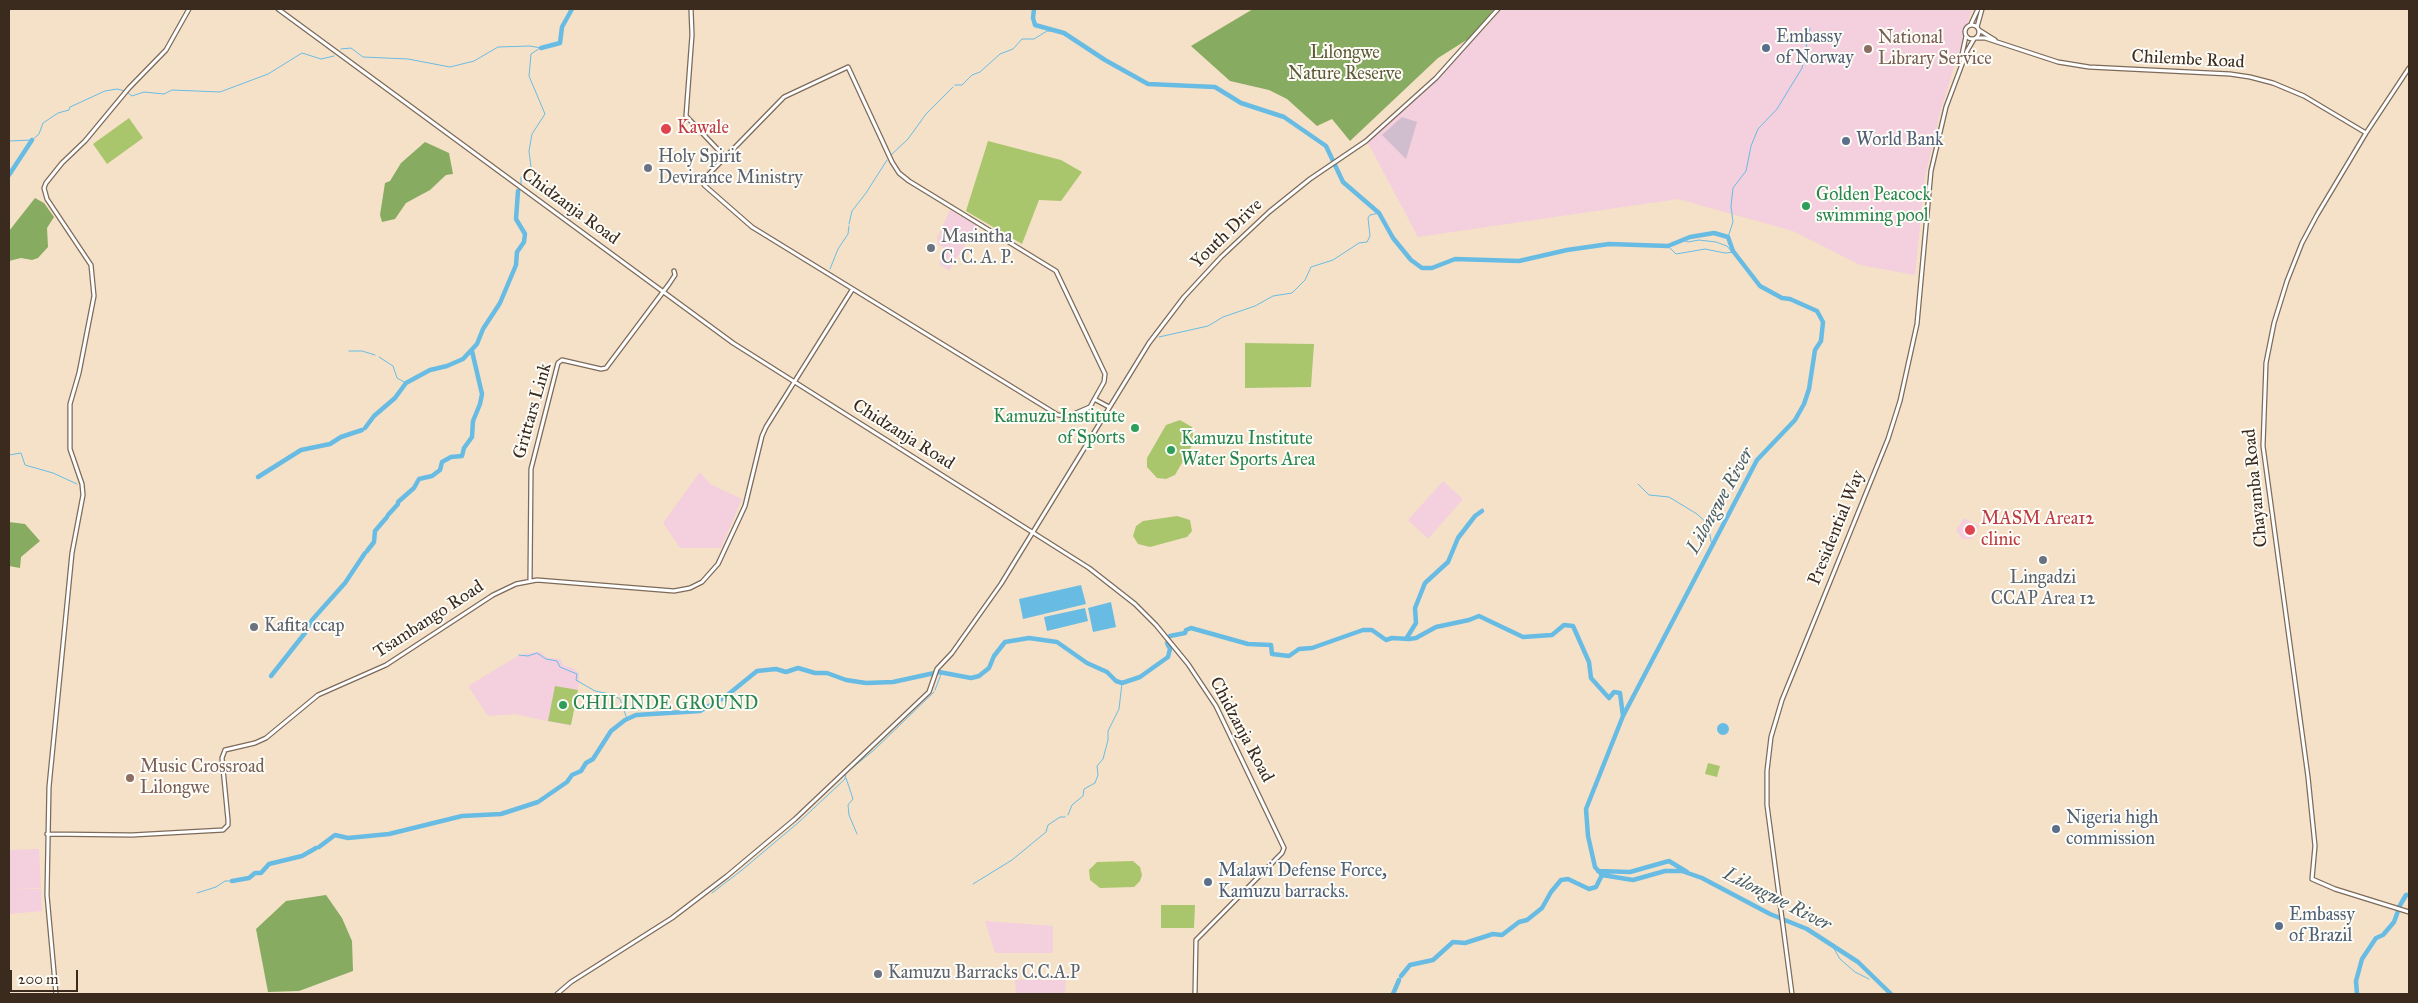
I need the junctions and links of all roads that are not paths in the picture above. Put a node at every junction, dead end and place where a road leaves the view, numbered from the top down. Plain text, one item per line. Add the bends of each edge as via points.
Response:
1 (189, 9) edge
2 (278, 9) edge
3 (691, 9) edge
4 (1498, 9) edge
5 (1980, 9) edge
6 (1971, 25) junction
7 (1978, 28) junction
8 (1965, 35) junction
9 (1975, 38) junction
10 (2000, 42) junction
11 (2409, 68) edge
12 (1958, 72) junction
13 (2366, 133) junction
14 (725, 157) junction
15 (674, 271) dead end
16 (852, 290) junction
17 (662, 292) junction
18 (794, 383) junction
19 (1096, 400) junction
20 (1109, 407) junction
21 (1034, 532) junction
22 (530, 580) junction
23 (47, 834) junction
24 (2409, 912) edge
25 (56, 994) edge
26 (557, 994) edge
27 (1195, 994) edge
28 (1792, 994) edge

1 - 23 street via 166,50 62,163 44,188 47,199 91,265 94,296 69,411 70,450 83,491 62,643
2 - 17 street, Chidzanja Road
3 - 14 street via 686,116
4 - 20 street, Youth Drive via 1436,78 1366,141 1269,212 1201,277 1160,328
5 - 6 street
5 - 7 street
6 - 7 street
6 - 8 street via 1965,29
7 - 9 street
7 - 10 street
8 - 9 street via 1969,39
8 - 12 street, Presidential Way via 1966,45
9 - 10 street
9 - 12 street, Presidential Way
10 - 13 street, Chilembe Road via 2058,62 2089,67 2230,74 2256,79 2304,96
11 - 13 street, Chayamba Road
12 - 28 street, Presidential Way via 1931,171 1917,324 1900,401 1772,733 1767,805
13 - 24 street, Chayamba Road via 2299,249 2276,316 2265,372 2263,446 2308,777 2315,846 2312,879
14 - 16 street via 704,180 704,185 747,224
14 - 19 street via 784,97 848,67 899,173 1058,274 1105,371
15 - 17 street via 674,277
16 - 18 street, Tsambango Road
16 - 19 street via 1058,415 1078,413
17 - 18 street, Chidzanja Road via 733,344
17 - 22 street, Grittars Link via 605,369 568,360 558,363 531,469
18 - 21 street, Chidzanja Road
18 - 22 street, Tsambango Road via 762,436 748,497 720,561 704,580 683,590 667,591
19 - 20 street
20 - 21 street, Youth Drive
21 - 26 street, Youth Drive via 955,650 937,669 929,692 808,808 704,895 579,976
21 - 27 street, Chidzanja Road via 1089,568 1135,604 1182,656 1216,706 1284,844 1282,853 1196,940
22 - 23 street, Tsambango Road via 499,592 386,665 318,695 261,740 225,750 222,758 228,825 224,830 132,835
23 - 25 street via 47,895

